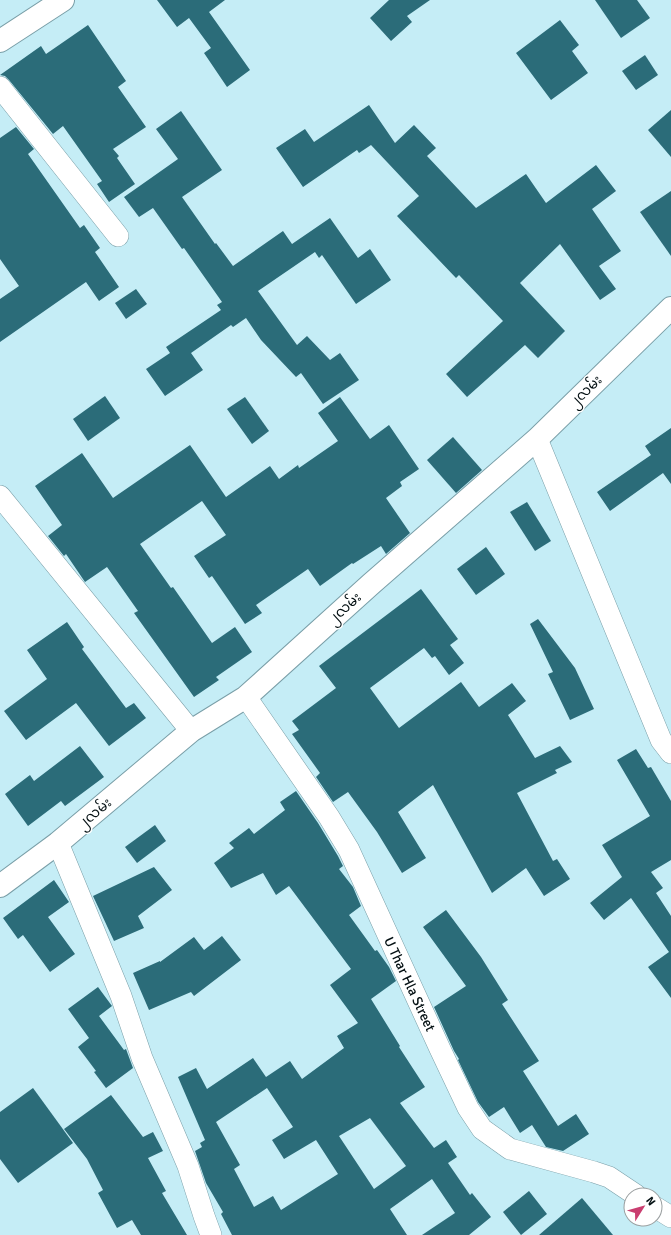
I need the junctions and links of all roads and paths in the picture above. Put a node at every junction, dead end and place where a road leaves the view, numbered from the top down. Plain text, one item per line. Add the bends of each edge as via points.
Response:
1 (63, 0) edge
2 (0, 41) edge
3 (0, 87) edge
4 (118, 236) dead end
5 (671, 308) edge
6 (537, 439) junction
7 (0, 496) edge
8 (246, 697) junction
9 (191, 731) junction
10 (671, 753) edge
11 (58, 843) junction
12 (0, 886) edge
13 (624, 1187) edge
14 (211, 1235) edge

1 - 2 street
3 - 4 street
5 - 6 street, ၂လမ်း
6 - 8 street, ၂လမ်း
6 - 10 street via 661,740
7 - 9 street
8 - 9 street, ၂လမ်း
8 - 13 street, U Thar Hla Street via 349,850 443,1056 468,1108 482,1129 510,1149 594,1172 609,1177
9 - 11 street, ၂လမ်း
11 - 12 street, ၂လမ်း
11 - 14 street via 121,996 142,1058 188,1166

